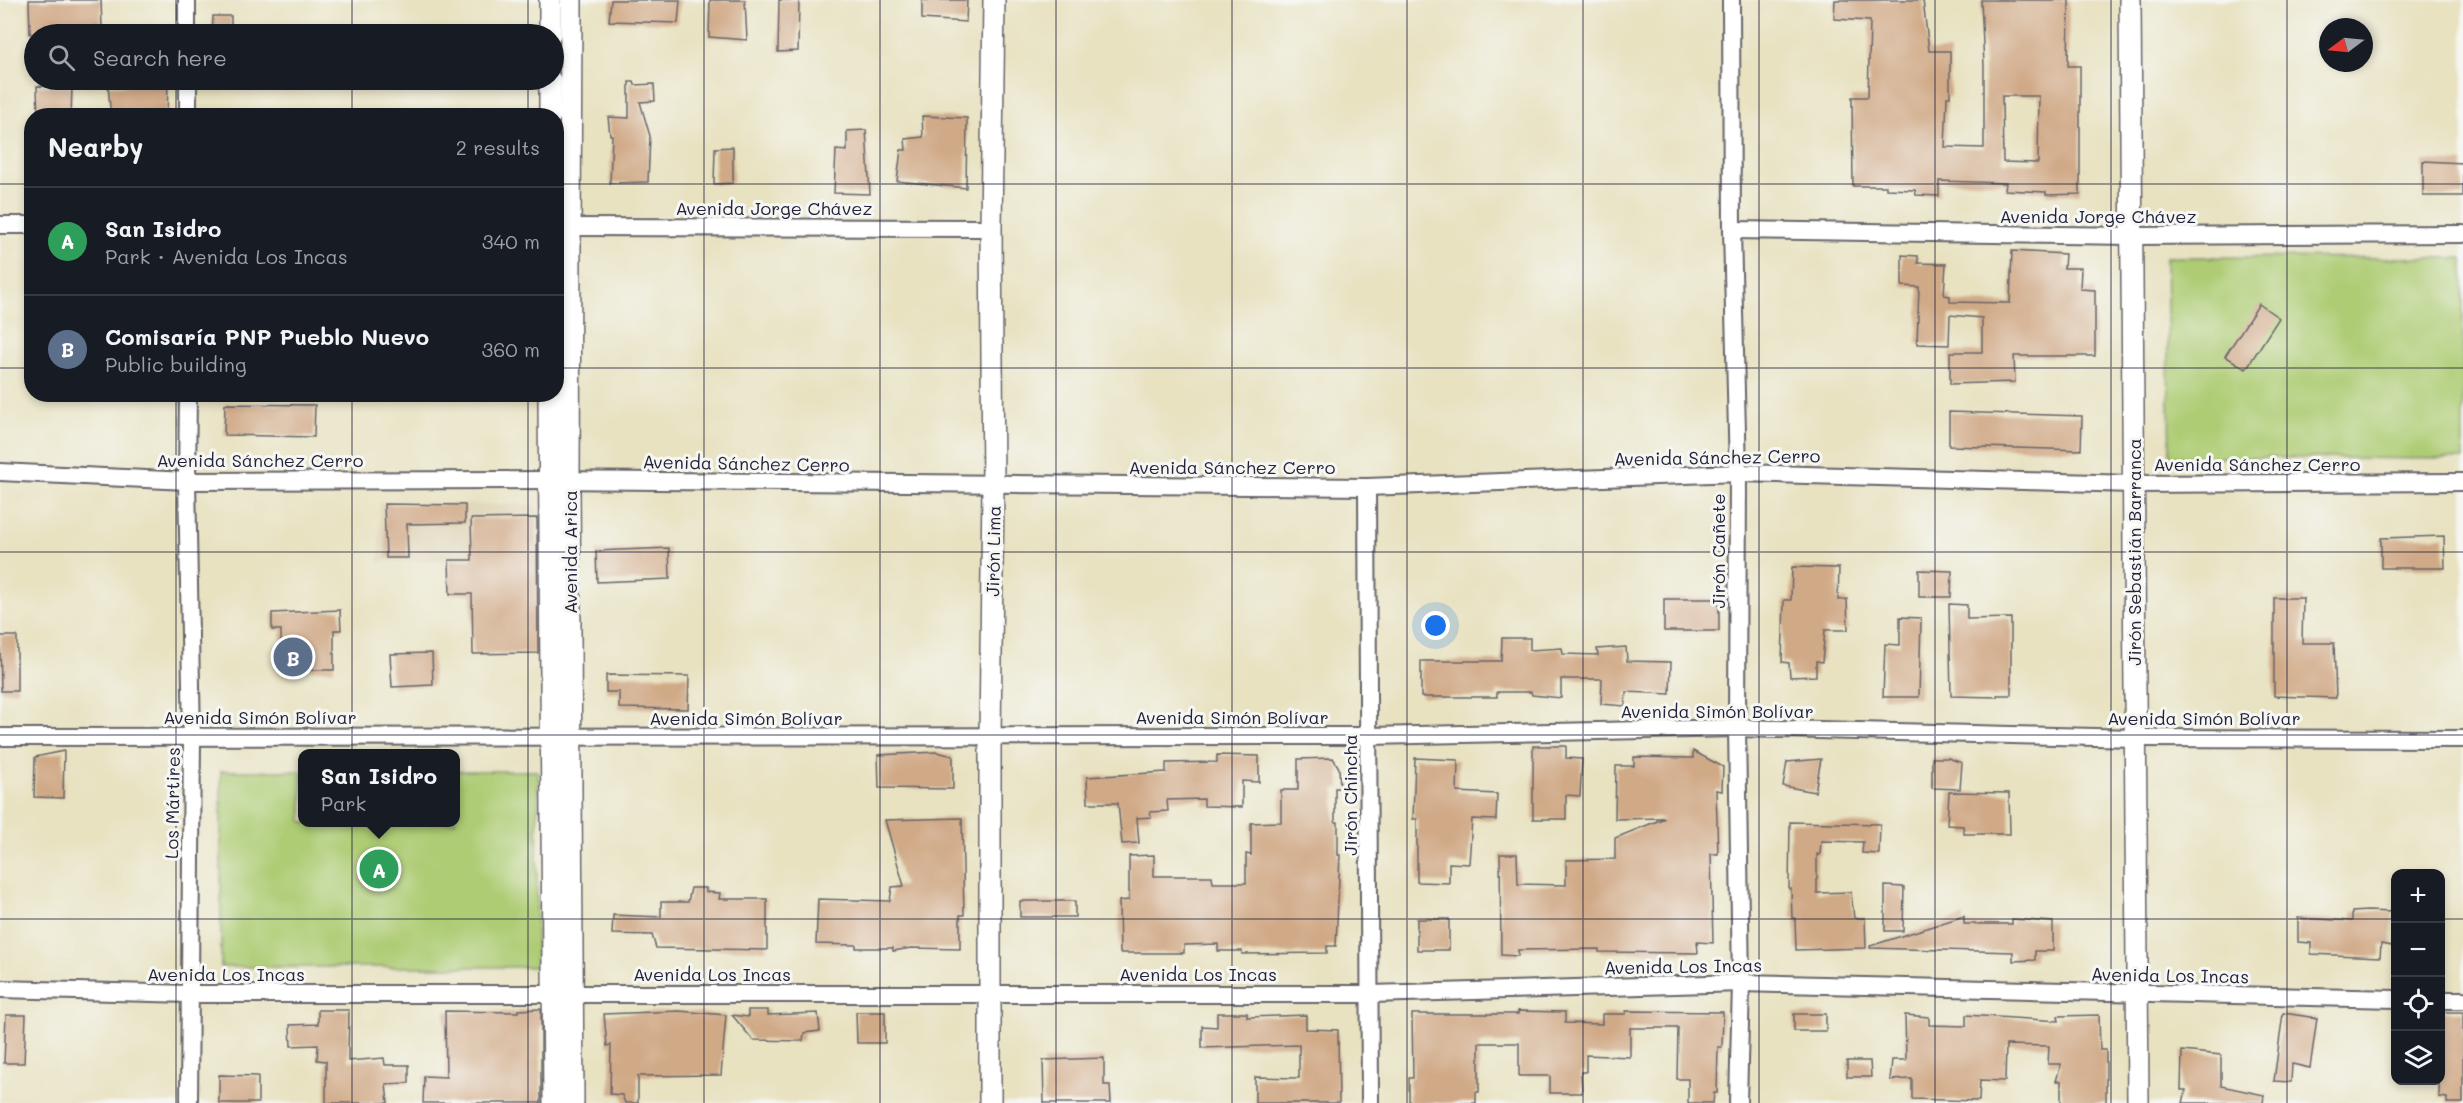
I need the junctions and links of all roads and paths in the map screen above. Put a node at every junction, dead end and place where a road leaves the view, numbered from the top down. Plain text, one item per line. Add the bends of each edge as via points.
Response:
1 (187, 0) edge
2 (550, 0) edge
3 (571, 0) edge
4 (994, 0) edge
5 (1731, 0) edge
6 (2130, 0) edge
7 (187, 24) edge
8 (550, 24) edge
9 (188, 90) edge
10 (550, 90) edge
11 (188, 108) edge
12 (550, 108) edge
13 (564, 199) edge
14 (0, 225) edge
15 (24, 225) edge
16 (564, 227) edge
17 (991, 228) junction
18 (1732, 230) junction
19 (2463, 234) edge
20 (2132, 236) junction
21 (188, 402) edge
22 (550, 402) edge
23 (560, 402) edge
24 (0, 472) edge
25 (1738, 473) junction
26 (559, 480) junction
27 (187, 481) junction
28 (2463, 482) edge
29 (2133, 484) junction
30 (993, 485) junction
31 (1367, 487) junction
32 (1737, 728) junction
33 (1370, 736) junction
34 (0, 737) edge
35 (192, 737) junction
36 (561, 737) junction
37 (990, 737) junction
38 (2135, 738) junction
39 (2463, 739) edge
40 (1741, 983) junction
41 (0, 989) edge
42 (563, 993) junction
43 (190, 994) junction
44 (990, 994) junction
45 (1371, 994) junction
46 (2137, 994) junction
47 (2391, 999) edge
48 (2445, 1000) edge
49 (2463, 1000) edge
50 (189, 1103) edge
51 (554, 1103) edge
52 (573, 1103) edge
53 (990, 1103) edge
54 (1370, 1103) edge
55 (1738, 1103) edge
56 (2138, 1103) edge

1 - 7 street
2 - 8 street
3 - 13 street, Avenida Arica
4 - 17 street, Jirón Lima
5 - 18 street, Jirón Cañete
6 - 20 street, Jirón Sebastián Barranca
9 - 11 street
10 - 12 street
14 - 15 street
16 - 17 street, Avenida Jorge Chávez
17 - 30 street, Jirón Lima
18 - 20 street, Avenida Jorge Chávez
18 - 25 street, Jirón Cañete
19 - 20 street, Avenida Jorge Chávez
20 - 29 street, Jirón Sebastián Barranca
21 - 27 street, Los Mártires
22 - 26 street, Avenida Arica
23 - 26 street, Avenida Arica
24 - 27 street, Avenida Sánchez Cerro
25 - 29 street, Avenida Sánchez Cerro
25 - 31 street, Avenida Sánchez Cerro
25 - 32 street, Jirón Cañete
26 - 27 street, Avenida Sánchez Cerro
26 - 30 street, Avenida Sánchez Cerro
26 - 36 street, Avenida Arica
27 - 35 street, Los Mártires
28 - 29 street, Avenida Sánchez Cerro
29 - 38 street, Jirón Sebastián Barranca
30 - 31 street, Avenida Sánchez Cerro
30 - 37 street, Jirón Lima
31 - 33 street, Jirón Chincha
32 - 33 street, Avenida Simón Bolívar
32 - 38 street, Avenida Simón Bolívar
32 - 40 street, Jirón Cañete
33 - 37 street, Avenida Simón Bolívar
33 - 45 street, Jirón Chincha
34 - 35 street, Avenida Simón Bolívar
35 - 36 street, Avenida Simón Bolívar
35 - 43 street, Los Mártires
36 - 37 street, Avenida Simón Bolívar
36 - 42 street, Avenida Arica
37 - 44 street, Jirón Lima
38 - 39 street, Avenida Simón Bolívar
38 - 46 street, Jirón Sebastián Barranca
40 - 45 street, Avenida Los Incas
40 - 46 street, Avenida Los Incas
40 - 55 street, Jirón Cañete
41 - 43 street, Avenida Los Incas
42 - 43 street, Avenida Los Incas
42 - 44 street, Avenida Los Incas
42 - 51 street, Avenida Arica
42 - 52 street, Avenida Arica
43 - 50 street, Los Mártires
44 - 45 street, Avenida Los Incas
44 - 53 street, Jirón Lima
45 - 54 street, Jirón Chincha
46 - 47 street, Avenida Los Incas
46 - 56 street, Jirón Sebastián Barranca
48 - 49 street

